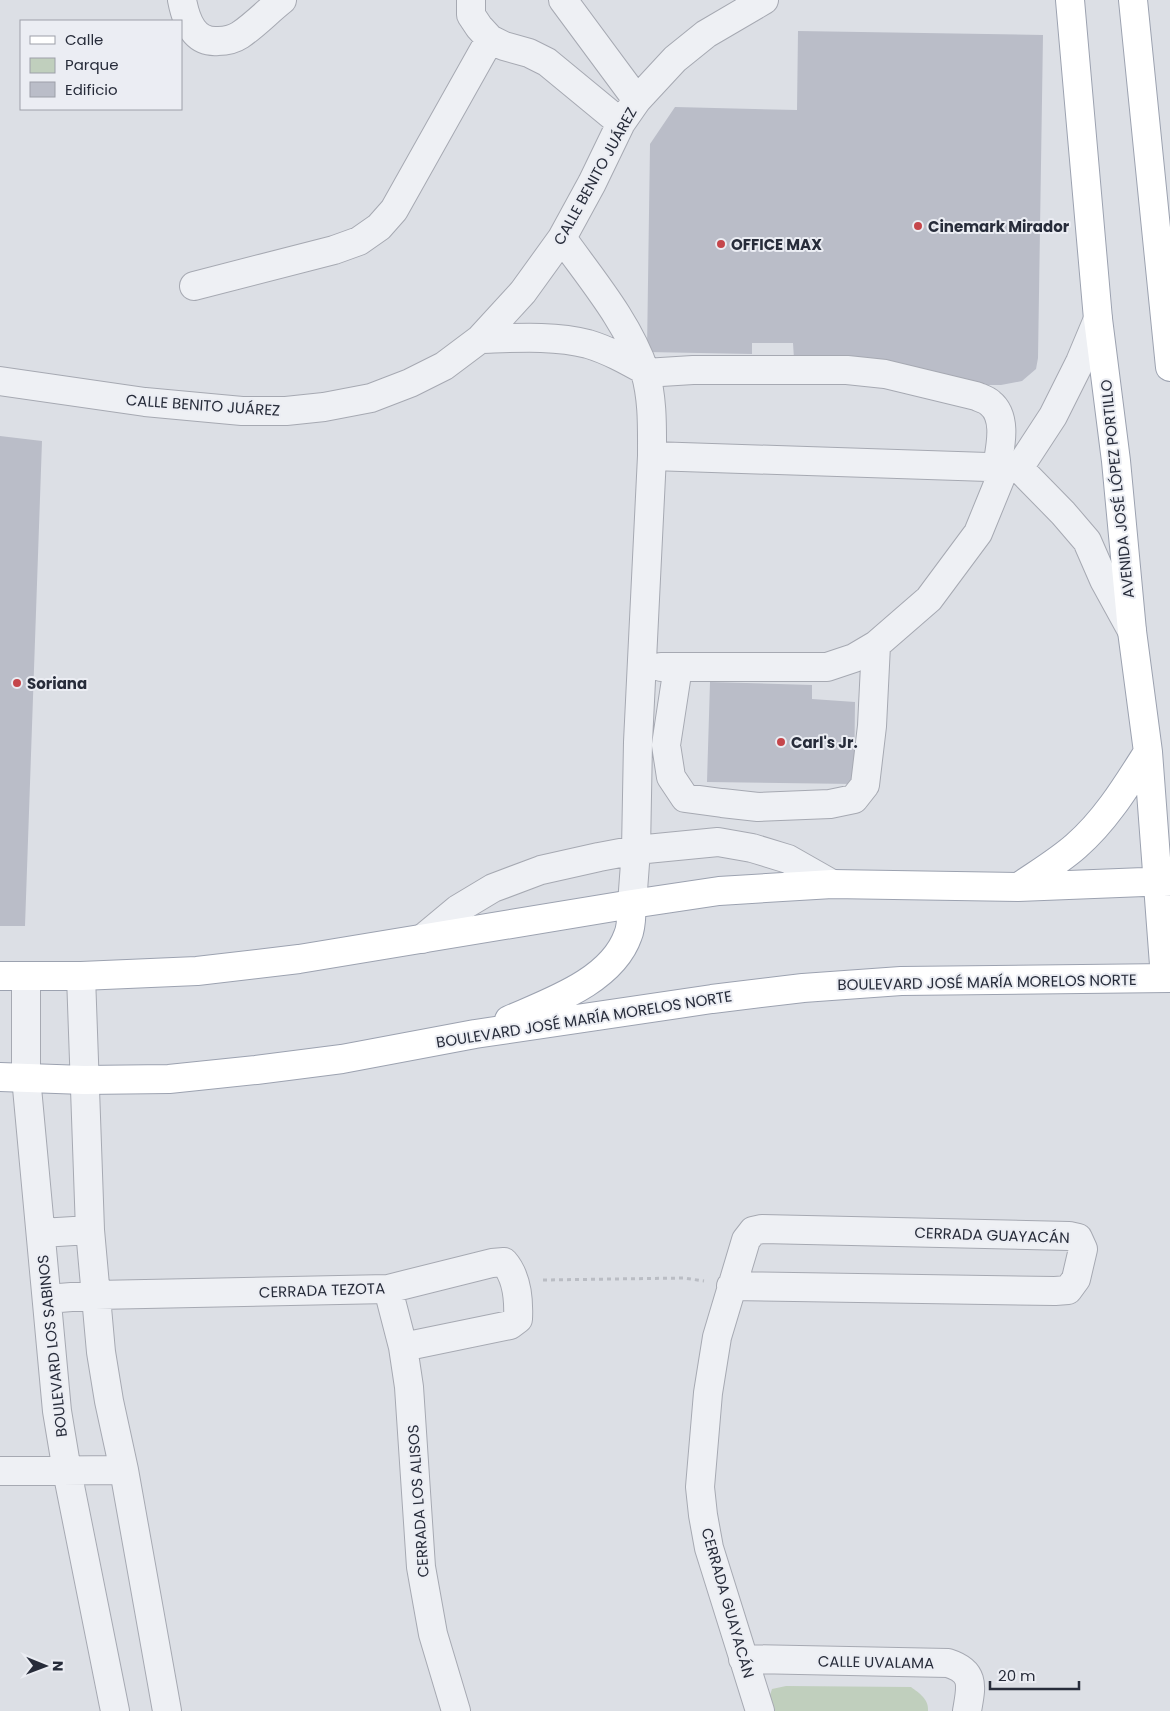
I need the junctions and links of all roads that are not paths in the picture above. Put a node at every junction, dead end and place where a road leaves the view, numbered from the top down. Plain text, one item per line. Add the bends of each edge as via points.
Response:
1 (182, 0) edge
2 (282, 0) edge
3 (471, 0) edge
4 (563, 0) edge
5 (764, 0) edge
6 (1070, 0) edge
7 (1133, 0) edge
8 (490, 39) junction
9 (637, 100) junction
10 (620, 123) junction
11 (562, 238) junction
12 (194, 286) dead end
13 (1098, 319) junction
14 (480, 339) junction
15 (1170, 367) edge
16 (644, 372) junction
17 (0, 381) edge
18 (652, 456) junction
19 (1007, 467) junction
20 (1132, 631) junction
21 (876, 645) junction
22 (642, 667) junction
23 (678, 667) junction
24 (1148, 752) junction
25 (636, 850) junction
26 (1164, 881) edge
27 (832, 884) junction
28 (1018, 887) junction
29 (632, 904) junction
30 (422, 940) junction
31 (13, 976) edge
32 (81, 976) junction
33 (1167, 978) edge
34 (475, 1034) junction
35 (13, 1077) edge
36 (84, 1080) junction
37 (90, 1230) junction
38 (41, 1233) junction
39 (731, 1286) junction
40 (388, 1289) junction
41 (96, 1294) junction
42 (47, 1299) junction
43 (403, 1347) junction
44 (124, 1470) junction
45 (0, 1471) edge
46 (66, 1471) junction
47 (743, 1659) junction
48 (115, 1711) edge
49 (167, 1711) edge
50 (456, 1711) edge
51 (760, 1711) edge
52 (967, 1711) edge

1 - 2 street via 190,26 197,36 211,42 239,36
3 - 8 street via 471,15 478,28
4 - 9 street
5 - 9 street, CALLE BENITO JUÁREZ via 706,34 675,59
6 - 13 main road, AVENIDA JOSÉ LÓPEZ PORTILLO
7 - 15 main road
8 - 10 street via 529,52 547,62
8 - 12 street via 394,210 379,227 359,241 334,250
9 - 10 street, CALLE BENITO JUÁREZ
10 - 11 street, CALLE BENITO JUÁREZ
11 - 14 street, CALLE BENITO JUÁREZ via 523,292
11 - 16 street via 625,328
13 - 19 street via 1053,416
13 - 20 main road, AVENIDA JOSÉ LÓPEZ PORTILLO via 1116,461
14 - 16 street via 526,338 587,344
14 - 17 street, CALLE BENITO JUÁREZ via 444,366 371,398 286,411 242,411 145,402
16 - 18 street via 652,409
16 - 19 street via 847,370 885,374 976,396 990,402 997,411
18 - 19 street
18 - 22 street
19 - 20 street via 1064,513 1087,541
19 - 21 street via 978,533 929,599
20 - 24 main road, AVENIDA JOSÉ LÓPEZ PORTILLO
21 - 23 street via 854,658 827,666
21 - 23 street via 865,785 854,799 830,804 758,807 685,798 671,777 666,745
22 - 23 street
22 - 25 street
24 - 26 main road, AVENIDA JOSÉ LÓPEZ PORTILLO
24 - 28 main road via 1102,819 1077,845
25 - 27 street via 718,842 788,859
25 - 29 street
25 - 30 street via 540,870 493,888 458,909
26 - 28 main road
26 - 33 main road, AVENIDA JOSÉ LÓPEZ PORTILLO
27 - 28 main road
27 - 29 main road via 719,892
29 - 30 main road
29 - 34 main road via 629,934 622,949 596,977 556,999
30 - 32 main road via 197,971
31 - 32 main road
31 - 35 street, BOULEVARD LOS SABINOS
32 - 36 street
33 - 34 main road, BOULEVARD JOSÉ MARÍA MORELOS NORTE via 901,981 803,988
34 - 36 main road, BOULEVARD JOSÉ MARÍA MORELOS NORTE via 342,1059 256,1070 169,1079
35 - 36 main road, BOULEVARD JOSÉ MARÍA MORELOS NORTE
35 - 38 street, BOULEVARD LOS SABINOS
36 - 37 street
37 - 38 street
37 - 41 street
38 - 42 street, BOULEVARD LOS SABINOS
39 - 39 street, CERRADA GUAYACÁN via 1068,1290 1076,1279 1083,1249 1078,1238 1069,1236 762,1229 753,1231 746,1240
39 - 47 street, CERRADA GUAYACÁN via 708,1392 700,1487 709,1548
40 - 41 street, CERRADA TEZOTA
40 - 43 street, CERRADA LOS ALISOS
40 - 43 street, CERRADA TEZOTA via 504,1262 515,1281 518,1319 510,1325
41 - 42 street, CERRADA TEZOTA
41 - 44 street via 101,1352
42 - 46 street, BOULEVARD LOS SABINOS
43 - 50 street, CERRADA LOS ALISOS via 412,1421 421,1567 433,1634
44 - 46 street
44 - 49 street
45 - 46 street
46 - 48 street, BOULEVARD LOS SABINOS
47 - 51 street, CERRADA GUAYACÁN
47 - 52 street, CALLE UVALAMA via 948,1663 969,1677 971,1690

